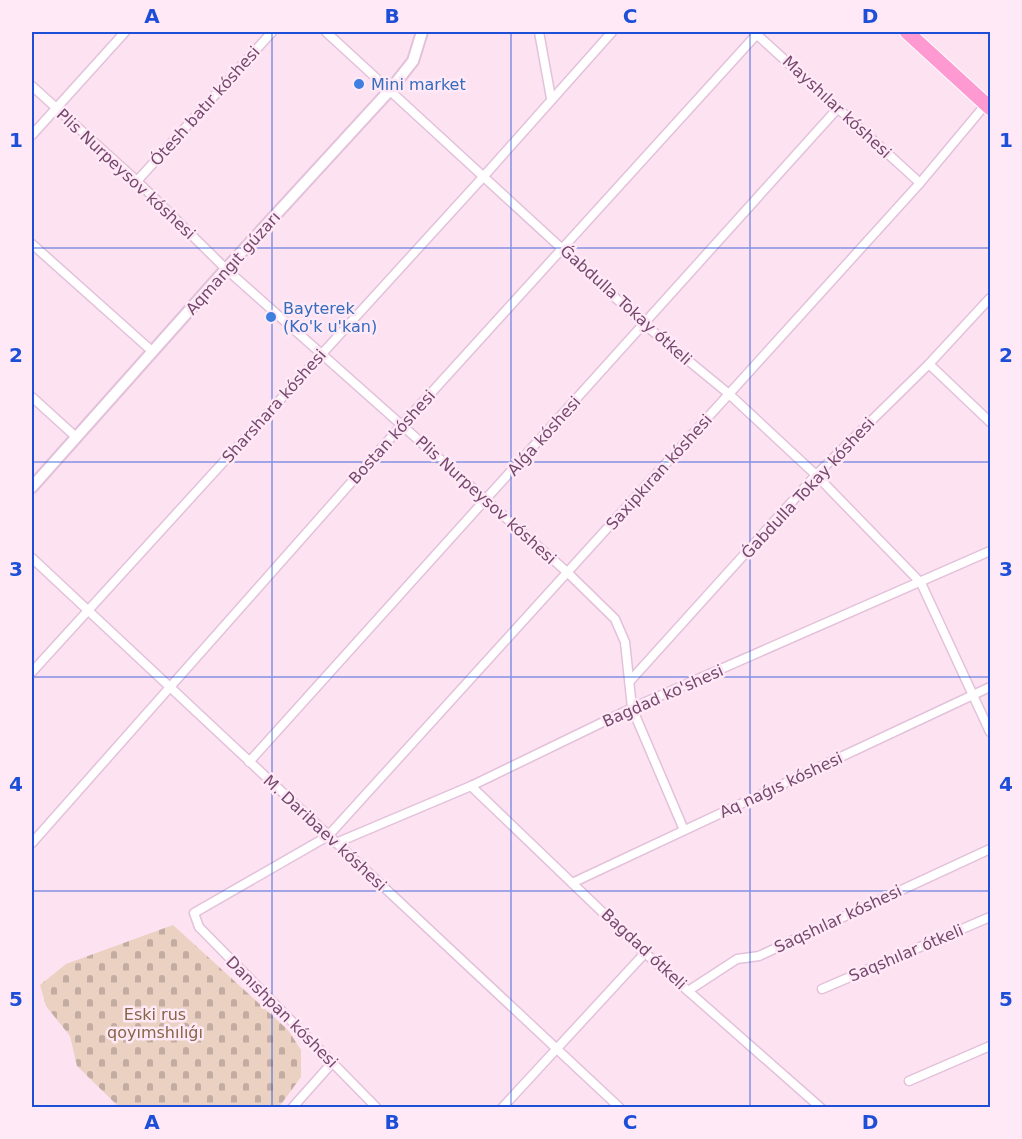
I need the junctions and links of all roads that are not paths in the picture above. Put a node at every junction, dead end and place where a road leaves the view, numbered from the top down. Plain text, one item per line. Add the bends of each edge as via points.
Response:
1 (125, 32) edge
2 (272, 32) edge
3 (326, 32) edge
4 (422, 32) edge
5 (539, 32) edge
6 (612, 32) edge
7 (756, 33) edge
8 (910, 33) edge
9 (32, 86) edge
10 (390, 90) junction
11 (551, 98) junction
12 (988, 106) edge
13 (56, 108) junction
14 (838, 108) junction
15 (32, 135) edge
16 (484, 176) junction
17 (137, 181) junction
18 (920, 183) junction
19 (32, 244) edge
20 (563, 249) junction
21 (226, 269) junction
22 (990, 298) edge
23 (645, 325) junction
24 (153, 352) junction
25 (322, 353) junction
26 (929, 364) junction
27 (729, 394) junction
28 (32, 397) edge
29 (990, 422) edge
30 (402, 426) junction
31 (76, 437) junction
32 (816, 475) junction
33 (32, 487) edge
34 (486, 500) junction
35 (990, 551) edge
36 (32, 558) edge
37 (567, 572) junction
38 (921, 583) junction
39 (88, 610) junction
40 (32, 672) edge
41 (630, 681) junction
42 (169, 687) junction
43 (990, 687) edge
44 (973, 694) junction
45 (632, 708) junction
46 (990, 732) edge
47 (249, 762) junction
48 (471, 786) junction
49 (684, 830) junction
50 (328, 836) junction
51 (32, 843) edge
52 (336, 843) junction
53 (990, 849) edge
54 (572, 883) junction
55 (194, 913) joint
56 (990, 917) edge
57 (645, 953) junction
58 (822, 989) dead end
59 (688, 991) junction
60 (990, 1046) edge
61 (558, 1048) junction
62 (332, 1063) junction
63 (909, 1081) dead end
64 (292, 1107) edge
65 (377, 1107) edge
66 (501, 1107) edge
67 (620, 1107) edge
68 (821, 1107) edge

1 - 13 street
2 - 17 street, Ótesh batır kóshesi
3 - 10 street, Ǵabdulla Tokay ótkeli
4 - 10 street, Aqmangıt gúzarı via 413,61
5 - 11 street
6 - 11 street, Sharshara kóshesi
7 - 14 street, Mayshılar kóshesi
7 - 20 street, Bostan kóshesi
8 - 12 main road
9 - 13 street, Plis Nurpeysov kóshesi
10 - 16 street, Ǵabdulla Tokay ótkeli
10 - 21 street, Aqmangıt gúzarı
11 - 16 street, Sharshara kóshesi
12 - 18 street, Saxipkıran kóshesi
13 - 15 street
13 - 17 street, Plis Nurpeysov kóshesi
14 - 18 street, Mayshılar kóshesi
14 - 23 street, Alǵa kóshesi
16 - 20 street, Ǵabdulla Tokay ótkeli
16 - 25 street, Sharshara kóshesi
17 - 21 street, Plis Nurpeysov kóshesi
18 - 27 street, Saxipkıran kóshesi
19 - 24 street
20 - 23 street, Ǵabdulla Tokay ótkeli
20 - 30 street, Bostan kóshesi
21 - 24 street, Aqmangıt gúzarı
21 - 25 street, Plis Nurpeysov kóshesi
22 - 26 street, Ǵabdulla Tokay kóshesi
23 - 27 street, Ǵabdulla Tokay ótkeli
23 - 34 street, Alǵa kóshesi
24 - 31 street, Aqmangıt gúzarı
25 - 30 street, Plis Nurpeysov kóshesi
25 - 39 street, Sharshara kóshesi
26 - 29 street
26 - 32 street, Ǵabdulla Tokay kóshesi
27 - 32 street, Ǵabdulla Tokay ótkeli
27 - 37 street, Saxipkıran kóshesi
28 - 31 street
30 - 34 street, Plis Nurpeysov kóshesi
30 - 42 street, Bostan kóshesi
31 - 33 street, Aqmangıt gúzarı
32 - 38 street, Ǵabdulla Tokay ótkeli
32 - 41 street, Ǵabdulla Tokay kóshesi
34 - 37 street, Plis Nurpeysov kóshesi
34 - 47 street, Alǵa kóshesi
35 - 38 street, Bagdad ko'shesi
36 - 39 street, M. Daribaev kóshesi
37 - 41 street, Plis Nurpeysov kóshesi via 615,619 624,642
37 - 50 street, Saxipkıran kóshesi
38 - 44 street, Ǵabdulla Tokay ótkeli
38 - 45 street, Bagdad ko'shesi
39 - 40 street, Sharshara kóshesi
39 - 42 street, M. Daribaev kóshesi
41 - 45 street, Plis Nurpeysov kóshesi
42 - 47 street, M. Daribaev kóshesi
42 - 51 street, Bostan kóshesi
43 - 44 street, Aq naǵıs kóshesi
44 - 46 street, Ǵabdulla Tokay ótkeli
44 - 49 street, Aq naǵıs kóshesi
45 - 48 street, Bagdad ko'shesi
45 - 49 street, Plis Nurpeysov kóshesi
47 - 50 street, M. Daribaev kóshesi
48 - 52 street, Bagdad ko'shesi
48 - 54 street, Bagdad ótkeli
49 - 54 street, Aq naǵıs kóshesi
50 - 52 street, M. Daribaev kóshesi
50 - 55 street, Saxipkıran kóshesi
52 - 61 street, M. Daribaev kóshesi
53 - 59 street, Saqshılar kóshesi via 759,956 737,959
54 - 57 street, Bagdad ótkeli
55 - 62 street, Danıshpan kóshesi via 199,927
56 - 58 street, Saqshılar ótkeli
57 - 59 street, Bagdad ótkeli
57 - 61 street
59 - 68 street, Bagdad ótkeli
60 - 63 street
61 - 66 street
61 - 67 street, M. Daribaev kóshesi
62 - 64 street
62 - 65 street, Danıshpan kóshesi

